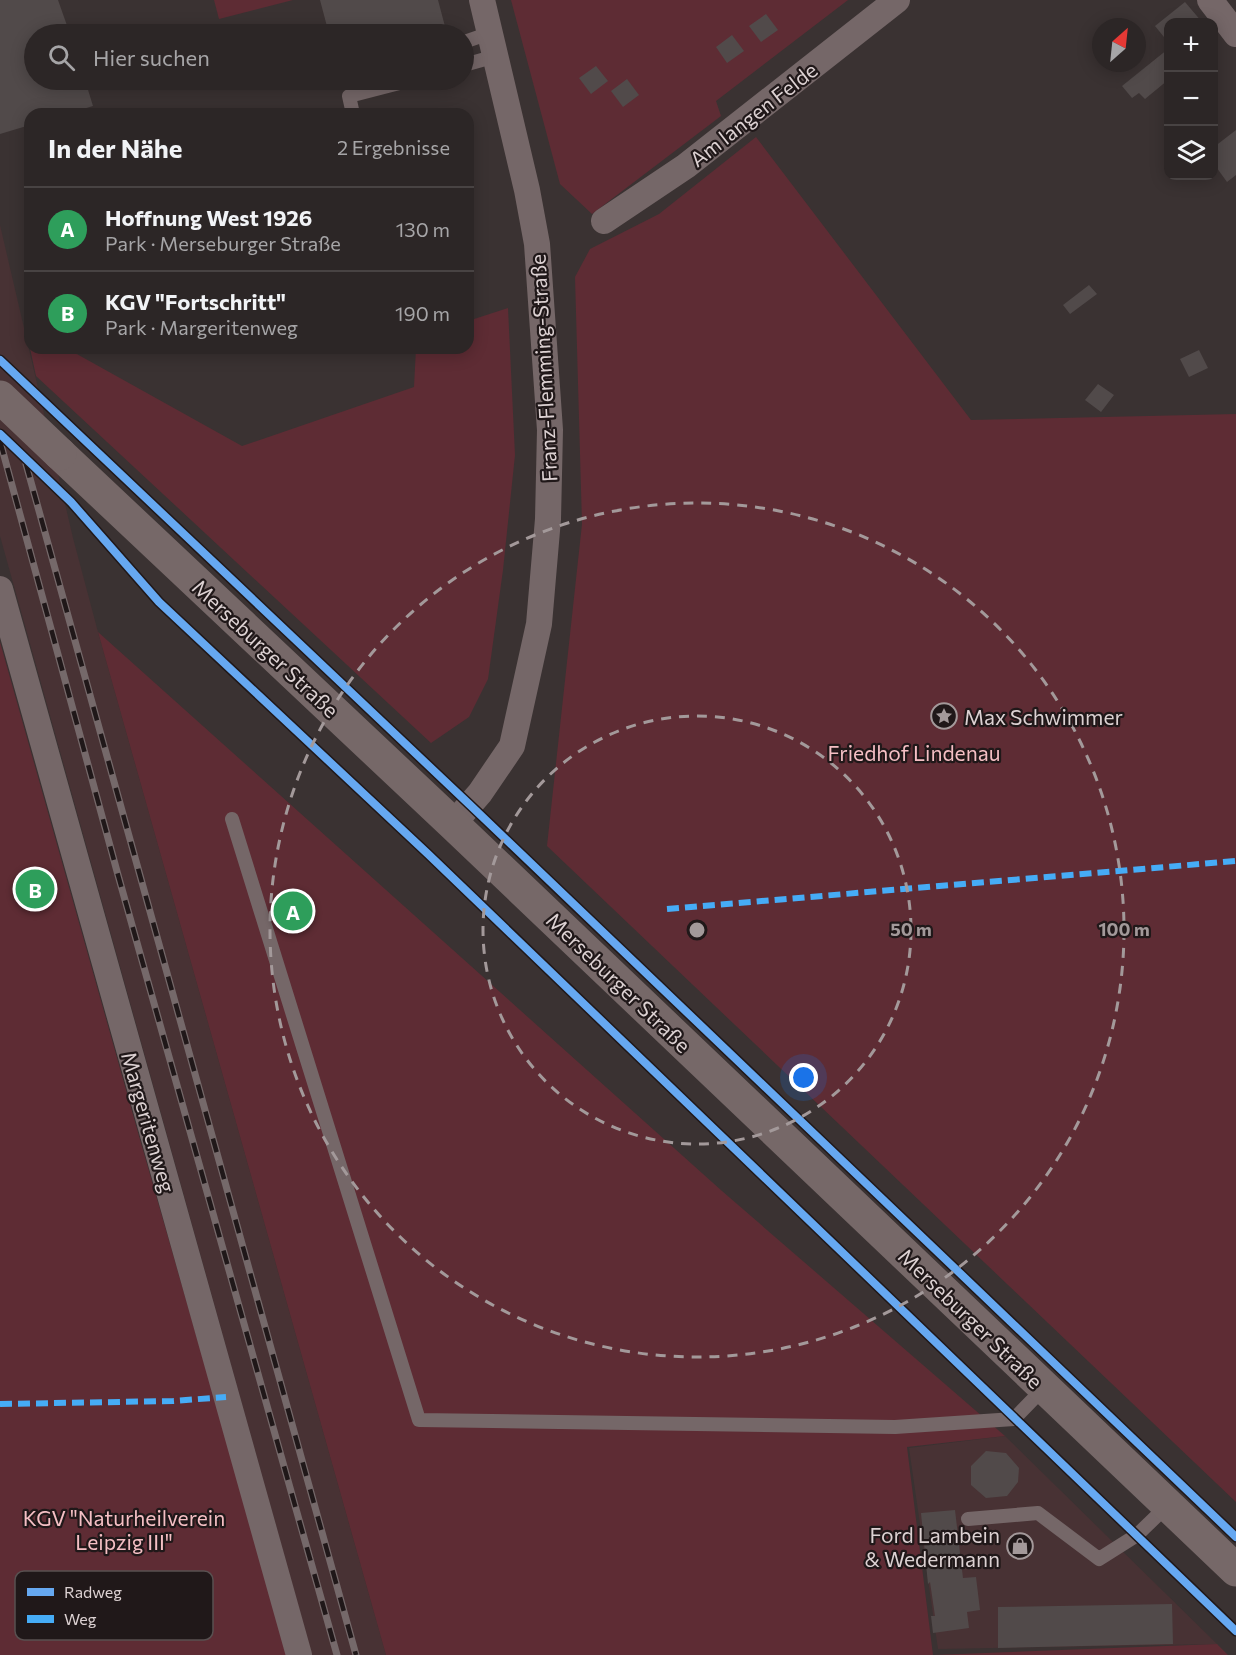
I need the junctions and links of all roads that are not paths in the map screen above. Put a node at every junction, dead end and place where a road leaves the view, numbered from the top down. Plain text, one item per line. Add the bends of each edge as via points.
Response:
1 (482, 0) edge
2 (897, 0) edge
3 (1210, 0) edge
4 (1236, 34) edge
5 (474, 43) edge
6 (493, 45) junction
7 (474, 58) edge
8 (372, 90) edge
9 (352, 108) edge
10 (604, 221) dead end
11 (0, 398) edge
12 (0, 589) edge
13 (232, 819) dead end
14 (453, 824) junction
15 (1044, 1388) junction
16 (1168, 1505) junction
17 (969, 1520) dead end
18 (1236, 1570) edge
19 (298, 1655) edge

1 - 6 street, Franz-Flemming-Straße
2 - 10 street, Am langen Felde via 686,166
3 - 4 street
5 - 6 lane
6 - 7 lane
6 - 14 street, Franz-Flemming-Straße via 537,244 550,430 548,519 539,624 512,746
8 - 9 lane via 349,96
11 - 14 main road, Merseburger Straße, bridge
12 - 19 street, Margeritenweg
13 - 15 lane via 419,1420 895,1427 1014,1419
14 - 15 main road, Merseburger Straße
15 - 16 main road, Merseburger Straße
16 - 17 lane via 1137,1535 1099,1559 1038,1513
16 - 18 main road, Merseburger Straße

